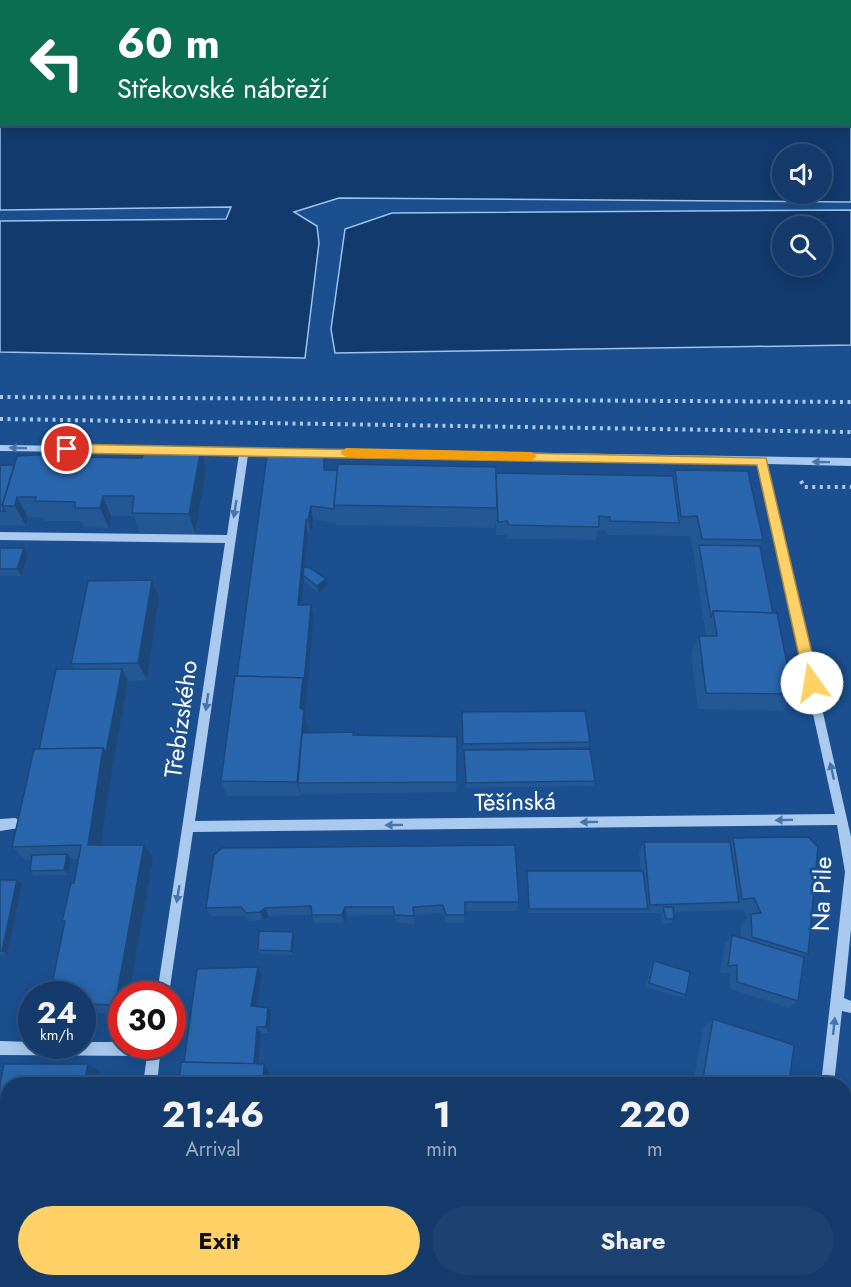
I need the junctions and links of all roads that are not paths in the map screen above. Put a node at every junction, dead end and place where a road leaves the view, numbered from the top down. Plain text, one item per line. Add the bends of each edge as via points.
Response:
1 (0, 448) edge
2 (244, 451) junction
3 (762, 461) junction
4 (851, 462) edge
5 (0, 536) edge
6 (231, 539) junction
7 (842, 819) junction
8 (15, 824) edge
9 (0, 825) edge
10 (188, 827) junction
11 (165, 981) edge
12 (837, 1003) junction
13 (851, 1007) edge
14 (108, 1047) edge
15 (0, 1048) edge
16 (153, 1059) edge
17 (151, 1077) edge
18 (829, 1077) edge

2 -> 1 street
2 - 3 street
2 -> 6 street, Třebízského
4 -> 3 street
7 -> 3 street, Na Pile
5 - 6 street
6 -> 10 street, Třebízského
7 -> 10 street, Těšínská
7 - 12 street, Na Pile via 851,872
8 - 9 street
10 -> 11 street, Třebízského
12 - 13 street
18 -> 12 street, Na Pile
14 - 15 street
16 - 17 street

